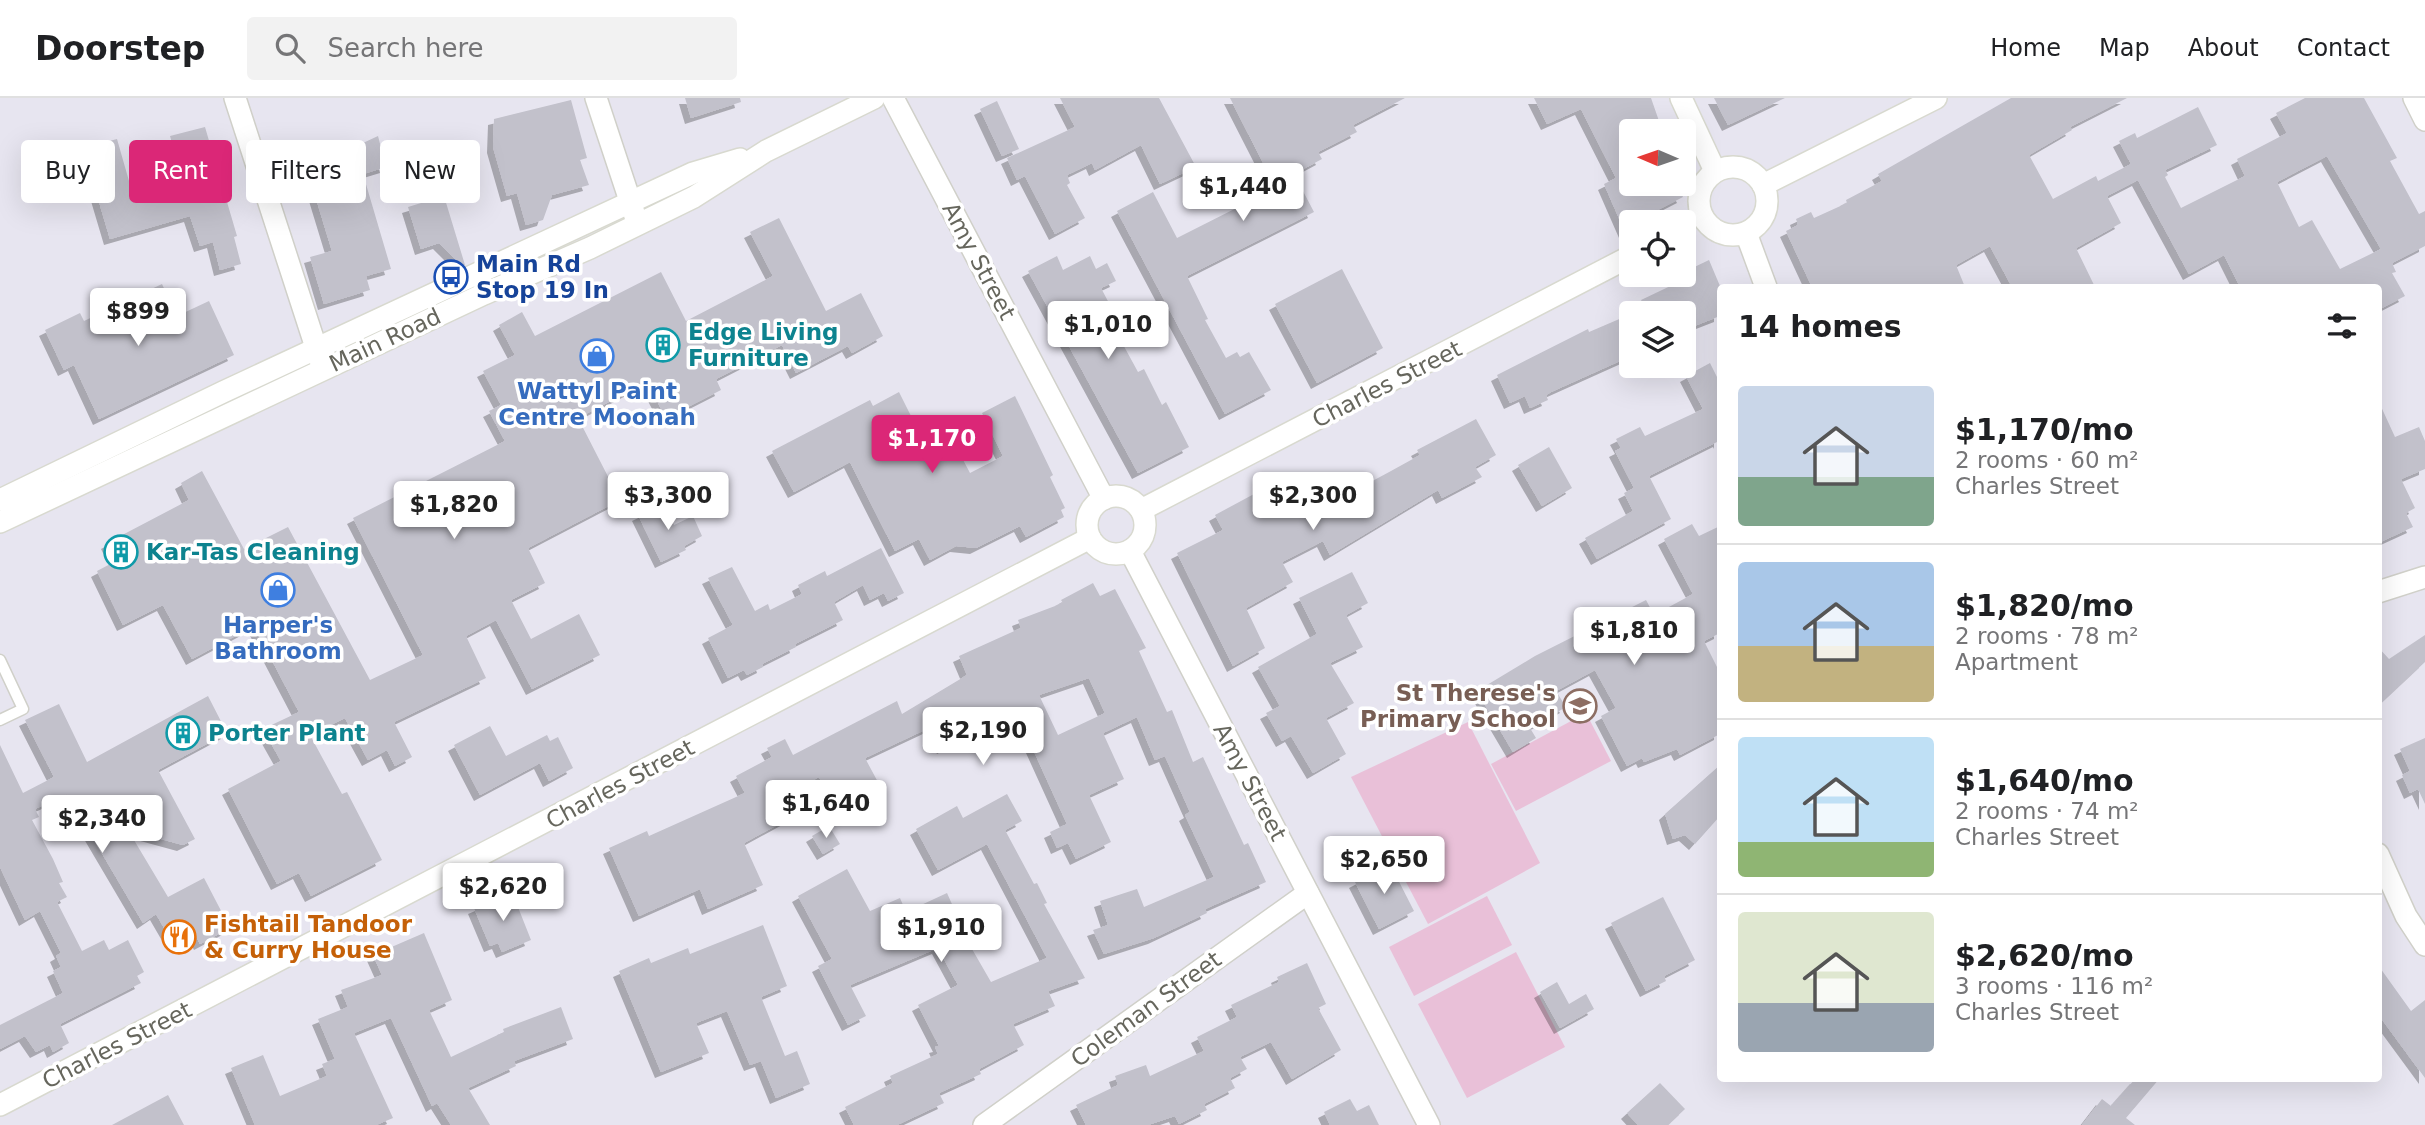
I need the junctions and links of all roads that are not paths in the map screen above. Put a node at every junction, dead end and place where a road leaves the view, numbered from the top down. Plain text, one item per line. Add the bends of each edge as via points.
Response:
1 (235, 98) edge
2 (596, 98) edge
3 (874, 98) edge
4 (893, 98) edge
5 (1682, 98) edge
6 (1936, 98) edge
7 (2414, 98) edge
8 (2425, 120) edge
9 (766, 151) junction
10 (1715, 171) junction
11 (1763, 185) junction
12 (629, 204) junction
13 (1696, 210) edge
14 (1696, 223) edge
15 (638, 225) junction
16 (1746, 233) junction
17 (1619, 262) edge
18 (1765, 284) edge
19 (315, 349) junction
20 (323, 369) junction
21 (1104, 499) junction
22 (0, 500) edge
23 (1141, 510) junction
24 (0, 522) edge
25 (1090, 538) junction
26 (1130, 551) junction
27 (2425, 577) edge
28 (2382, 591) edge
29 (0, 660) edge
30 (0, 720) edge
31 (2382, 863) edge
32 (1308, 893) junction
33 (2425, 945) edge
34 (0, 1105) edge
35 (1427, 1124) edge
36 (984, 1125) edge

1 - 19 street
2 - 12 street
3 - 9 street, Main Road
4 - 21 street, Amy Street
5 - 10 street
6 - 11 street
7 - 8 street
9 - 12 street, Main Road via 693,173
9 - 15 street, Main Road via 694,197
10 - 11 street via 1748,170
10 - 13 street via 1702,186
11 - 16 street via 1767,207 1756,227
12 - 15 street
12 - 19 street, Main Road
14 - 16 street via 1736,236
15 - 20 street, Main Road
16 - 18 street
17 - 23 street, Charles Street
19 - 20 street
19 - 22 street, Main Road
20 - 24 street, Main Road
21 - 23 street via 1129,499
21 - 25 street via 1088,520
23 - 26 street via 1142,537
25 - 26 street via 1111,554
25 - 34 street, Charles Street
26 - 32 street, Amy Street
27 - 28 street
29 - 30 lane via 23,709
31 - 33 street
32 - 35 street, Amy Street
32 - 36 street, Coleman Street

